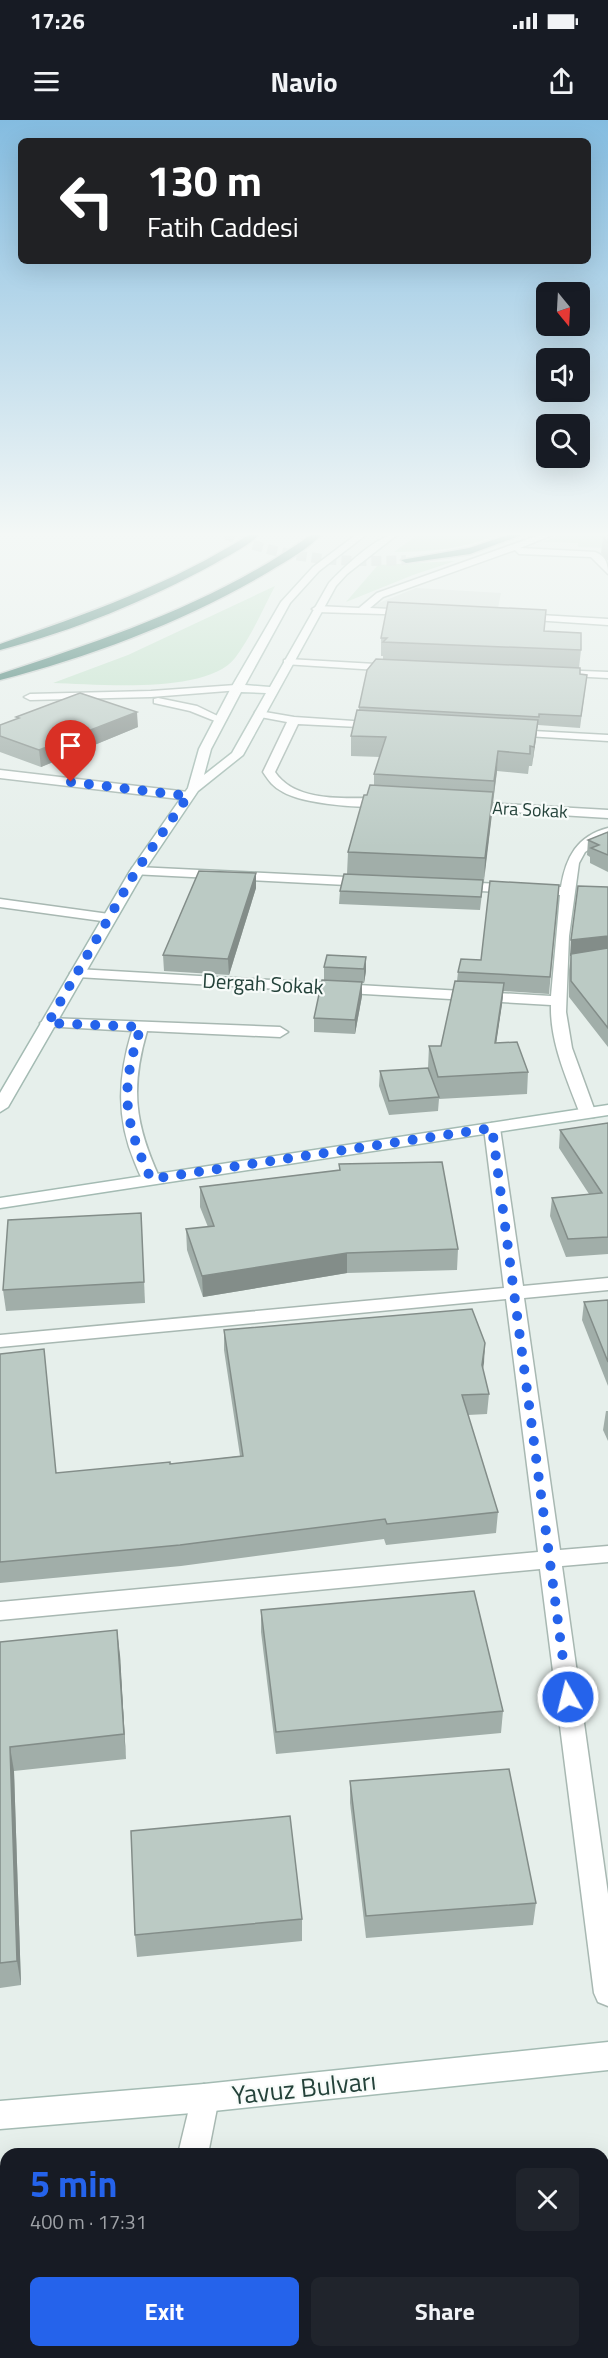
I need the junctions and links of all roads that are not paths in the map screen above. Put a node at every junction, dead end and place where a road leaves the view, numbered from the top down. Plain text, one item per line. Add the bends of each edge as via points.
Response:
1 (23, 638) edge
2 (116, 638) edge
3 (267, 638) edge
4 (301, 638) edge
5 (0, 647) edge
6 (288, 662) junction
7 (410, 668) edge
8 (550, 673) edge
9 (608, 675) edge
10 (0, 677) edge
11 (236, 688) junction
12 (273, 690) junction
13 (114, 696) junction
14 (30, 697) dead end
15 (259, 714) junction
16 (220, 720) junction
17 (294, 720) junction
18 (387, 725) edge
19 (503, 732) edge
20 (608, 738) edge
21 (0, 774) edge
22 (191, 792) junction
23 (400, 802) edge
24 (458, 806) edge
25 (608, 814) edge
26 (608, 832) edge
27 (136, 871) junction
28 (375, 882) edge
29 (446, 886) edge
30 (566, 891) junction
31 (0, 903) edge
32 (109, 918) junction
33 (77, 973) junction
34 (558, 1001) junction
35 (48, 1023) junction
36 (141, 1027) junction
37 (280, 1032) dead end
38 (0, 1107) edge
39 (608, 1110) edge
40 (588, 1113) junction
41 (492, 1128) junction
42 (151, 1179) junction
43 (0, 1203) edge
44 (608, 1284) edge
45 (514, 1292) junction
46 (0, 1341) edge
47 (608, 1554) edge
48 (550, 1560) junction
49 (0, 1611) edge
50 (608, 1993) edge
51 (608, 2056) edge
52 (204, 2098) junction
53 (0, 2115) edge
54 (194, 2148) edge

1 - 5 highway
2 - 10 highway
3 - 11 street
4 - 6 street
6 - 7 street
6 - 12 street
8 - 9 street
11 - 12 street
11 - 13 street
11 - 16 street
12 - 15 street
13 - 14 street
13 - 16 street via 181,705
15 - 17 street
15 - 22 street via 237,755
16 - 22 street via 205,749
17 - 18 street
17 - 23 street via 269,772 277,786 320,798
19 - 20 street
21 - 22 street
22 - 27 street
24 - 25 street, Ara Sokak
26 - 30 street via 573,858
27 - 28 street
27 - 32 street
29 - 30 street
30 - 34 street via 568,963
31 - 32 street
32 - 33 street
33 - 34 street, Dergah Sokak
33 - 35 street
34 - 40 street via 559,1025
35 - 36 street
35 - 38 street
36 - 37 street
36 - 42 street via 130,1059 125,1093 134,1138
39 - 40 street
40 - 41 street
41 - 42 street
41 - 45 street
42 - 43 street
44 - 45 street
45 - 46 street
45 - 48 street
47 - 48 street
48 - 49 street
48 - 50 street
51 - 52 street, Yavuz Bulvarı
52 - 53 street, Yavuz Bulvarı
52 - 54 street

